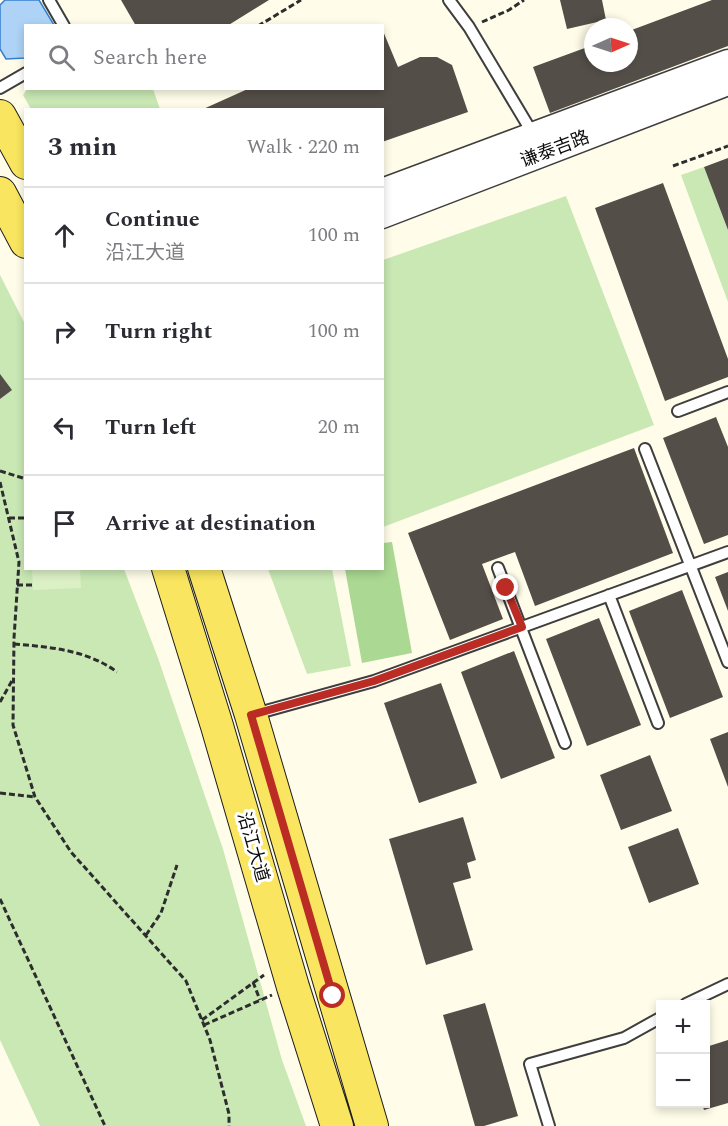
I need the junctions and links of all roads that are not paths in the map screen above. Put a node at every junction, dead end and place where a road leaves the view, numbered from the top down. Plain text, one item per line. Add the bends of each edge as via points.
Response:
1 (49, 0) edge
2 (449, 0) edge
3 (63, 24) edge
4 (728, 62) edge
5 (24, 74) edge
6 (728, 83) edge
7 (0, 88) edge
8 (0, 116) edge
9 (533, 134) junction
10 (24, 159) edge
11 (384, 190) edge
12 (0, 193) edge
13 (384, 215) edge
14 (24, 238) edge
15 (727, 396) edge
16 (678, 411) dead end
17 (645, 449) dead end
18 (728, 552) edge
19 (690, 566) junction
20 (498, 568) dead end
21 (169, 570) edge
22 (205, 570) edge
23 (609, 595) junction
24 (522, 627) junction
25 (728, 662) edge
26 (251, 715) junction
27 (658, 723) dead end
28 (565, 743) dead end
29 (728, 984) edge
30 (696, 1000) edge
31 (656, 1020) edge
32 (337, 1126) edge
33 (372, 1126) edge
34 (549, 1126) edge

1 - 3 lane
2 - 9 lane
4 - 9 street, 谦泰吉路
5 - 7 lane
6 - 13 street, 谦泰吉路
8 - 10 main road
9 - 11 street, 谦泰吉路
12 - 14 main road
15 - 16 lane
17 - 19 lane
18 - 19 lane
19 - 23 lane
19 - 25 lane
20 - 24 lane
21 - 32 main road, 沿江大道
22 - 26 main road, 沿江大道
23 - 24 lane
23 - 27 lane
24 - 26 lane via 374,681
24 - 28 lane
26 - 33 main road, 沿江大道
29 - 30 lane
31 - 34 lane via 624,1038 530,1064

